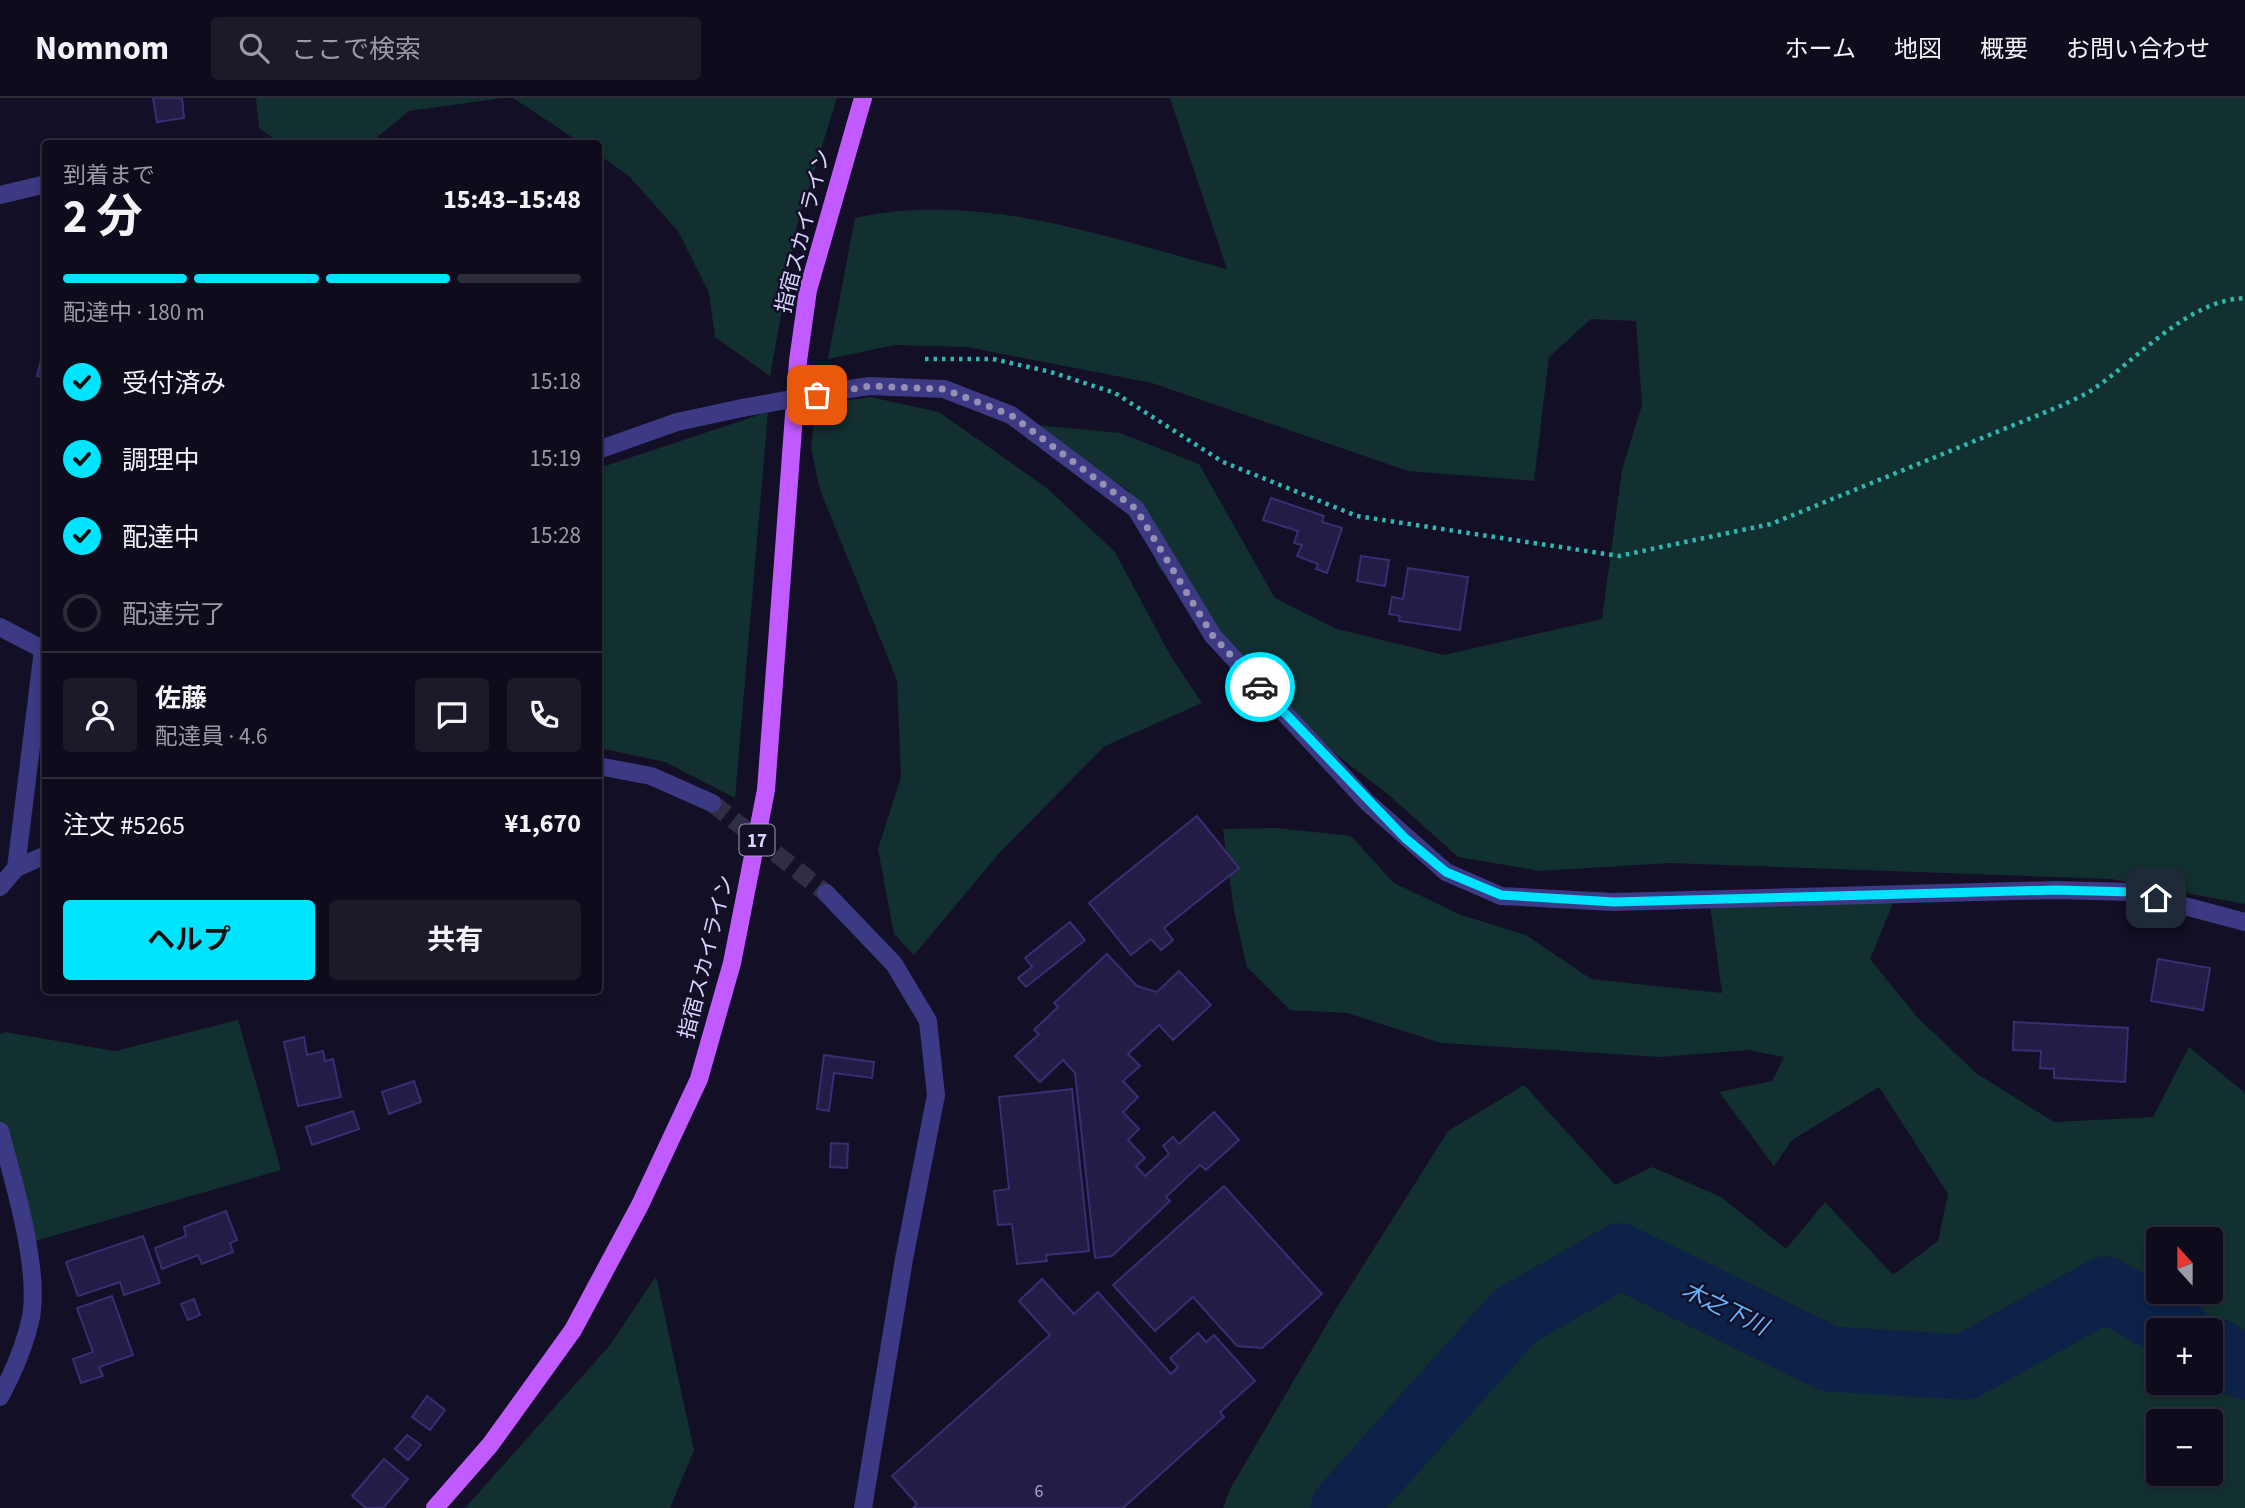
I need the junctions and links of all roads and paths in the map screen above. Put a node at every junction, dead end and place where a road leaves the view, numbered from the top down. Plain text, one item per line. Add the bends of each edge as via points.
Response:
1 (863, 98) edge
2 (42, 185) edge
3 (0, 195) edge
4 (2245, 298) edge
5 (919, 360) dead end
6 (602, 449) edge
7 (0, 627) edge
8 (42, 649) edge
9 (42, 666) edge
10 (602, 767) edge
11 (712, 803) tunnel mouth
12 (42, 857) edge
13 (16, 868) junction
14 (0, 887) edge
15 (826, 893) tunnel mouth
16 (2245, 922) edge
17 (0, 1130) edge
18 (0, 1397) edge
19 (435, 1508) edge
20 (863, 1508) edge

1 - 19 main road, 指宿スカイライン / 17 via 808,290 798,360 766,790 732,963 699,1079 640,1205 573,1331 490,1445
2 - 3 street
4 - 5 path via 2235,298 2164,332 2092,390 2050,411 1771,524 1619,556 1357,516 1223,462 1115,393 993,359
6 - 16 street, bridge via 677,422 870,386 944,389 1011,415 1136,509 1213,636 1367,802 1446,872 1501,895 1614,902 2119,892
7 - 8 street
9 - 13 street
10 - 11 street via 651,776
12 - 13 street
13 - 14 street
15 - 20 street via 894,964 928,1021 936,1095
17 - 18 street via 29,1259 31,1314 18,1365

